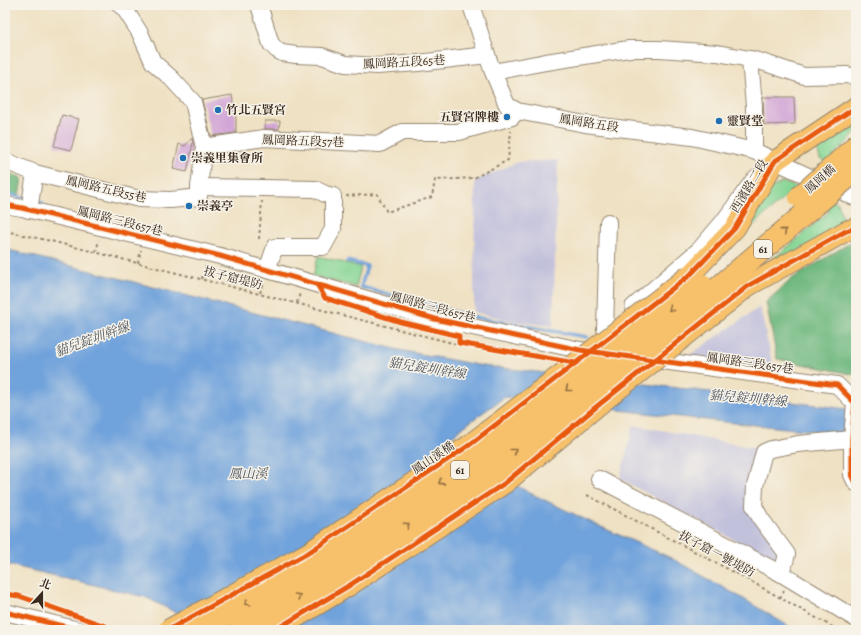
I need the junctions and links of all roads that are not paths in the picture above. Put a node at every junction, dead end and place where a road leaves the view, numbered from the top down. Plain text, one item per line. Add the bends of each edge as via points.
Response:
1 (120, 5) edge
2 (259, 5) edge
3 (471, 5) edge
4 (487, 55) junction
5 (750, 59) junction
6 (493, 72) junction
7 (856, 78) edge
8 (856, 107) edge
9 (514, 114) junction
10 (856, 146) edge
11 (204, 147) junction
12 (754, 151) junction
13 (5, 161) edge
14 (775, 161) junction
15 (848, 166) edge
16 (35, 172) junction
17 (199, 187) junction
18 (856, 198) edge
19 (30, 202) junction
20 (5, 205) edge
21 (608, 222) dead end
22 (856, 228) edge
23 (267, 270) junction
24 (708, 289) junction
25 (605, 330) junction
26 (580, 350) junction
27 (856, 404) edge
28 (852, 439) junction
29 (599, 479) dead end
30 (856, 483) edge
31 (780, 574) junction
32 (5, 612) edge
33 (856, 619) edge
34 (79, 630) edge
35 (168, 630) edge
36 (202, 630) edge
37 (241, 630) edge
38 (275, 630) edge

1 - 11 street via 140,33 152,62 193,102
2 - 4 street, 鳳岡路五段65巷 via 271,44 282,53 322,56 345,64 377,66
3 - 4 street
4 - 6 street
5 - 6 street via 716,53 629,49
5 - 7 street via 804,76 847,75
5 - 12 street
6 - 9 street via 507,105
8 - 14 main road, 西濱路二段
9 - 11 street, 鳳岡路五段57巷 via 459,132 402,132 380,144 264,138
9 - 12 street, 鳳岡路五段 via 692,137
10 - 15 highway, 61
11 - 17 street
12 - 14 street, 鳳岡路五段
13 - 16 street, 鳳岡路五段55巷
14 - 18 street, 鳳岡路五段
14 - 24 main road, 西濱路二段 via 735,228
14 - 25 street, 西濱路二段 via 753,181 700,249
15 - 24 highway, 鳳岡橋 / 61, bridge
16 - 17 street, 鳳岡路五段55巷 via 140,199 171,200 199,197
16 - 19 street
17 - 23 street via 315,188 333,196 333,230 323,247 275,247
19 - 20 street, 鳳岡路三段657巷
19 - 23 street, 鳳岡路三段657巷
21 - 25 street
22 - 24 main road via 846,231 748,286
23 - 26 street, 鳳岡路三段657巷 via 434,319
24 - 35 main road, 鳳山溪橋, bridge via 308,553
24 -> 36 highway, 鳳山溪橋 / 61, bridge via 482,456
37 -> 24 highway, 61, bridge via 340,571 498,464 683,321
24 - 38 main road, bridge via 596,407 505,483 350,585
25 - 26 street, 西濱路二段
26 - 27 street, 鳳岡路三段657巷 via 837,385
27 - 28 street
28 - 30 street via 852,475
28 - 31 street via 798,444 764,452 755,486 754,506 787,554
29 - 31 street
31 - 33 street
32 - 34 street

